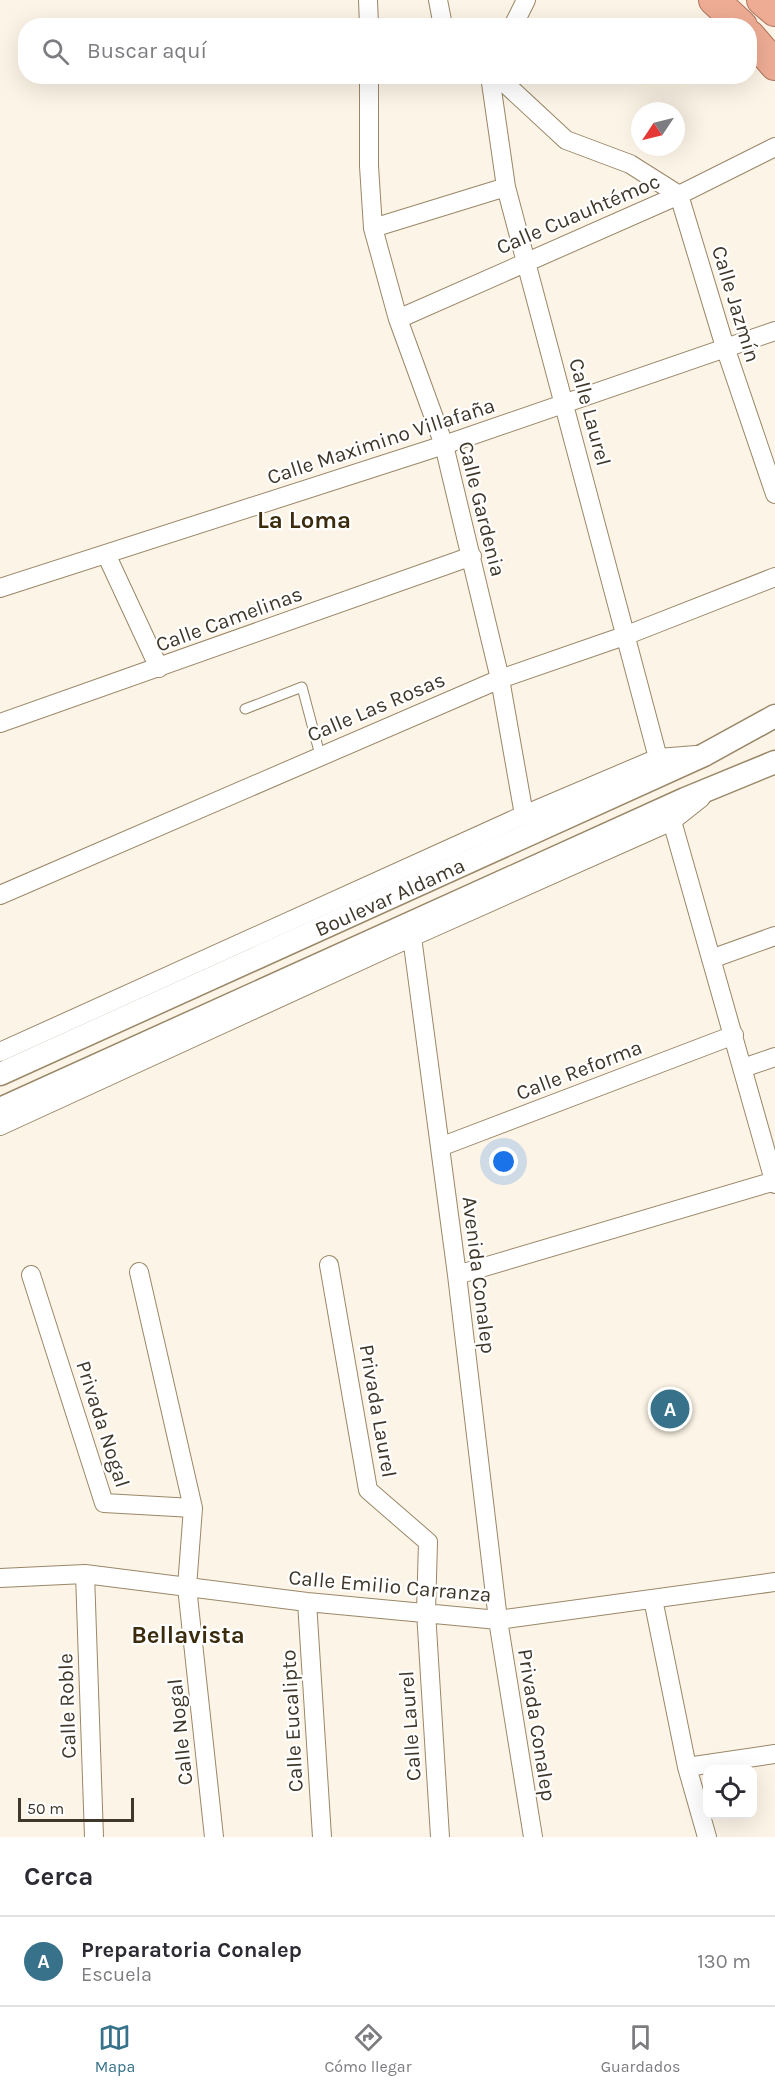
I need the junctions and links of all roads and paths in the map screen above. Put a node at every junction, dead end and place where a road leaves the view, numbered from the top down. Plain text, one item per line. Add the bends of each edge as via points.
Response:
1 (368, 0) edge
2 (438, 0) edge
3 (526, 0) edge
4 (762, 0) edge
5 (775, 11) edge
6 (369, 18) edge
7 (441, 18) edge
8 (517, 18) edge
9 (757, 40) edge
10 (757, 43) edge
11 (775, 56) edge
12 (775, 65) edge
13 (369, 84) edge
14 (491, 84) edge
15 (506, 84) edge
16 (775, 147) edge
17 (506, 187) junction
18 (679, 195) junction
19 (373, 228) junction
20 (526, 260) junction
21 (398, 319) junction
22 (775, 331) edge
23 (725, 347) junction
24 (565, 404) junction
25 (444, 445) junction
26 (775, 494) edge
27 (106, 554) junction
28 (472, 556) junction
29 (775, 577) edge
30 (0, 588) edge
31 (627, 635) junction
32 (159, 668) junction
33 (500, 680) junction
34 (245, 708) dead end
35 (775, 716) edge
36 (0, 723) edge
37 (320, 755) junction
38 (704, 755) junction
39 (658, 758) junction
40 (775, 762) edge
41 (717, 785) junction
42 (524, 815) junction
43 (672, 821) junction
44 (0, 895) edge
45 (775, 936) edge
46 (412, 937) junction
47 (711, 959) junction
48 (734, 1035) junction
49 (0, 1052) edge
50 (775, 1057) edge
51 (743, 1068) junction
52 (0, 1074) edge
53 (0, 1109) edge
54 (0, 1126) edge
55 (440, 1147) junction
56 (775, 1182) edge
57 (329, 1265) dead end
58 (140, 1272) dead end
59 (31, 1275) dead end
60 (457, 1275) junction
61 (193, 1508) junction
62 (85, 1574) junction
63 (0, 1578) edge
64 (775, 1582) edge
65 (187, 1587) junction
66 (653, 1599) junction
67 (307, 1602) junction
68 (426, 1612) junction
69 (498, 1620) junction
70 (775, 1754) edge
71 (687, 1767) junction
72 (94, 1837) edge
73 (214, 1837) edge
74 (321, 1837) edge
75 (440, 1837) edge
76 (533, 1837) edge
77 (708, 1837) edge

1 - 6 street
2 - 7 street
3 - 8 street
4 - 5 highway
9 - 11 highway
10 - 12 highway
13 - 19 street, Calle Gardenia
14 - 17 street, Calle Laurel
15 - 18 street via 566,140 630,164
16 - 18 street, Calle Cuauhtémoc
17 - 19 street
17 - 20 street, Calle Laurel
18 - 20 street, Calle Cuauhtémoc
18 - 23 street, Calle Jazmín
19 - 21 street, Calle Gardenia
20 - 21 street, Calle Cuauhtémoc
20 - 24 street, Calle Laurel
21 - 25 street, Calle Gardenia
22 - 23 street, Calle Maximino Villafaña
23 - 24 street, Calle Maximino Villafaña
23 - 26 street, Calle Jazmín
24 - 25 street, Calle Maximino Villafaña
24 - 31 street, Calle Laurel
25 - 27 street, Calle Maximino Villafaña
25 - 28 street, Calle Gardenia
27 - 30 street, Calle Maximino Villafaña
27 - 32 street
28 - 32 street, Calle Camelinas
28 - 33 street, Calle Gardenia
29 - 31 street, Calle Las Rosas
31 - 33 street, Calle Las Rosas
31 - 39 street, Calle Laurel
32 - 36 street, Calle Camelinas
33 - 37 street, Calle Las Rosas
33 - 42 street, Calle Gardenia
34 - 37 lane via 302,687
35 - 38 street, Boulevar Aldama
37 - 44 street, Calle Las Rosas
38 - 39 street
38 - 52 street, Boulevar Aldama
39 - 42 street
40 - 41 street, Boulevar Aldama
41 - 43 street, Boulevar Aldama
41 - 53 street, Boulevar Aldama
42 - 49 street
43 - 46 street, Boulevar Aldama
43 - 47 street
45 - 47 street
46 - 54 street, Boulevar Aldama
46 - 55 street, Avenida Conalep
47 - 48 street
48 - 51 street
48 - 55 street, Calle Reforma
50 - 51 street
51 - 56 street
55 - 60 street, Avenida Conalep
56 - 60 street
57 - 68 street, Privada Laurel via 368,1490 428,1542
58 - 61 street
59 - 61 street, Privada Nogal via 104,1503
60 - 69 street, Avenida Conalep
61 - 65 street
62 - 63 street, Calle Emilio Carranza
62 - 65 street, Calle Emilio Carranza
62 - 72 street, Calle Roble
64 - 66 street, Calle Emilio Carranza
65 - 67 street, Calle Emilio Carranza
65 - 73 street, Calle Nogal
66 - 69 street, Calle Emilio Carranza
66 - 71 street
67 - 68 street, Calle Emilio Carranza
67 - 74 street, Calle Eucalipto
68 - 69 street, Calle Emilio Carranza
68 - 75 street, Calle Laurel
69 - 76 street, Privada Conalep
70 - 71 street
71 - 77 street

